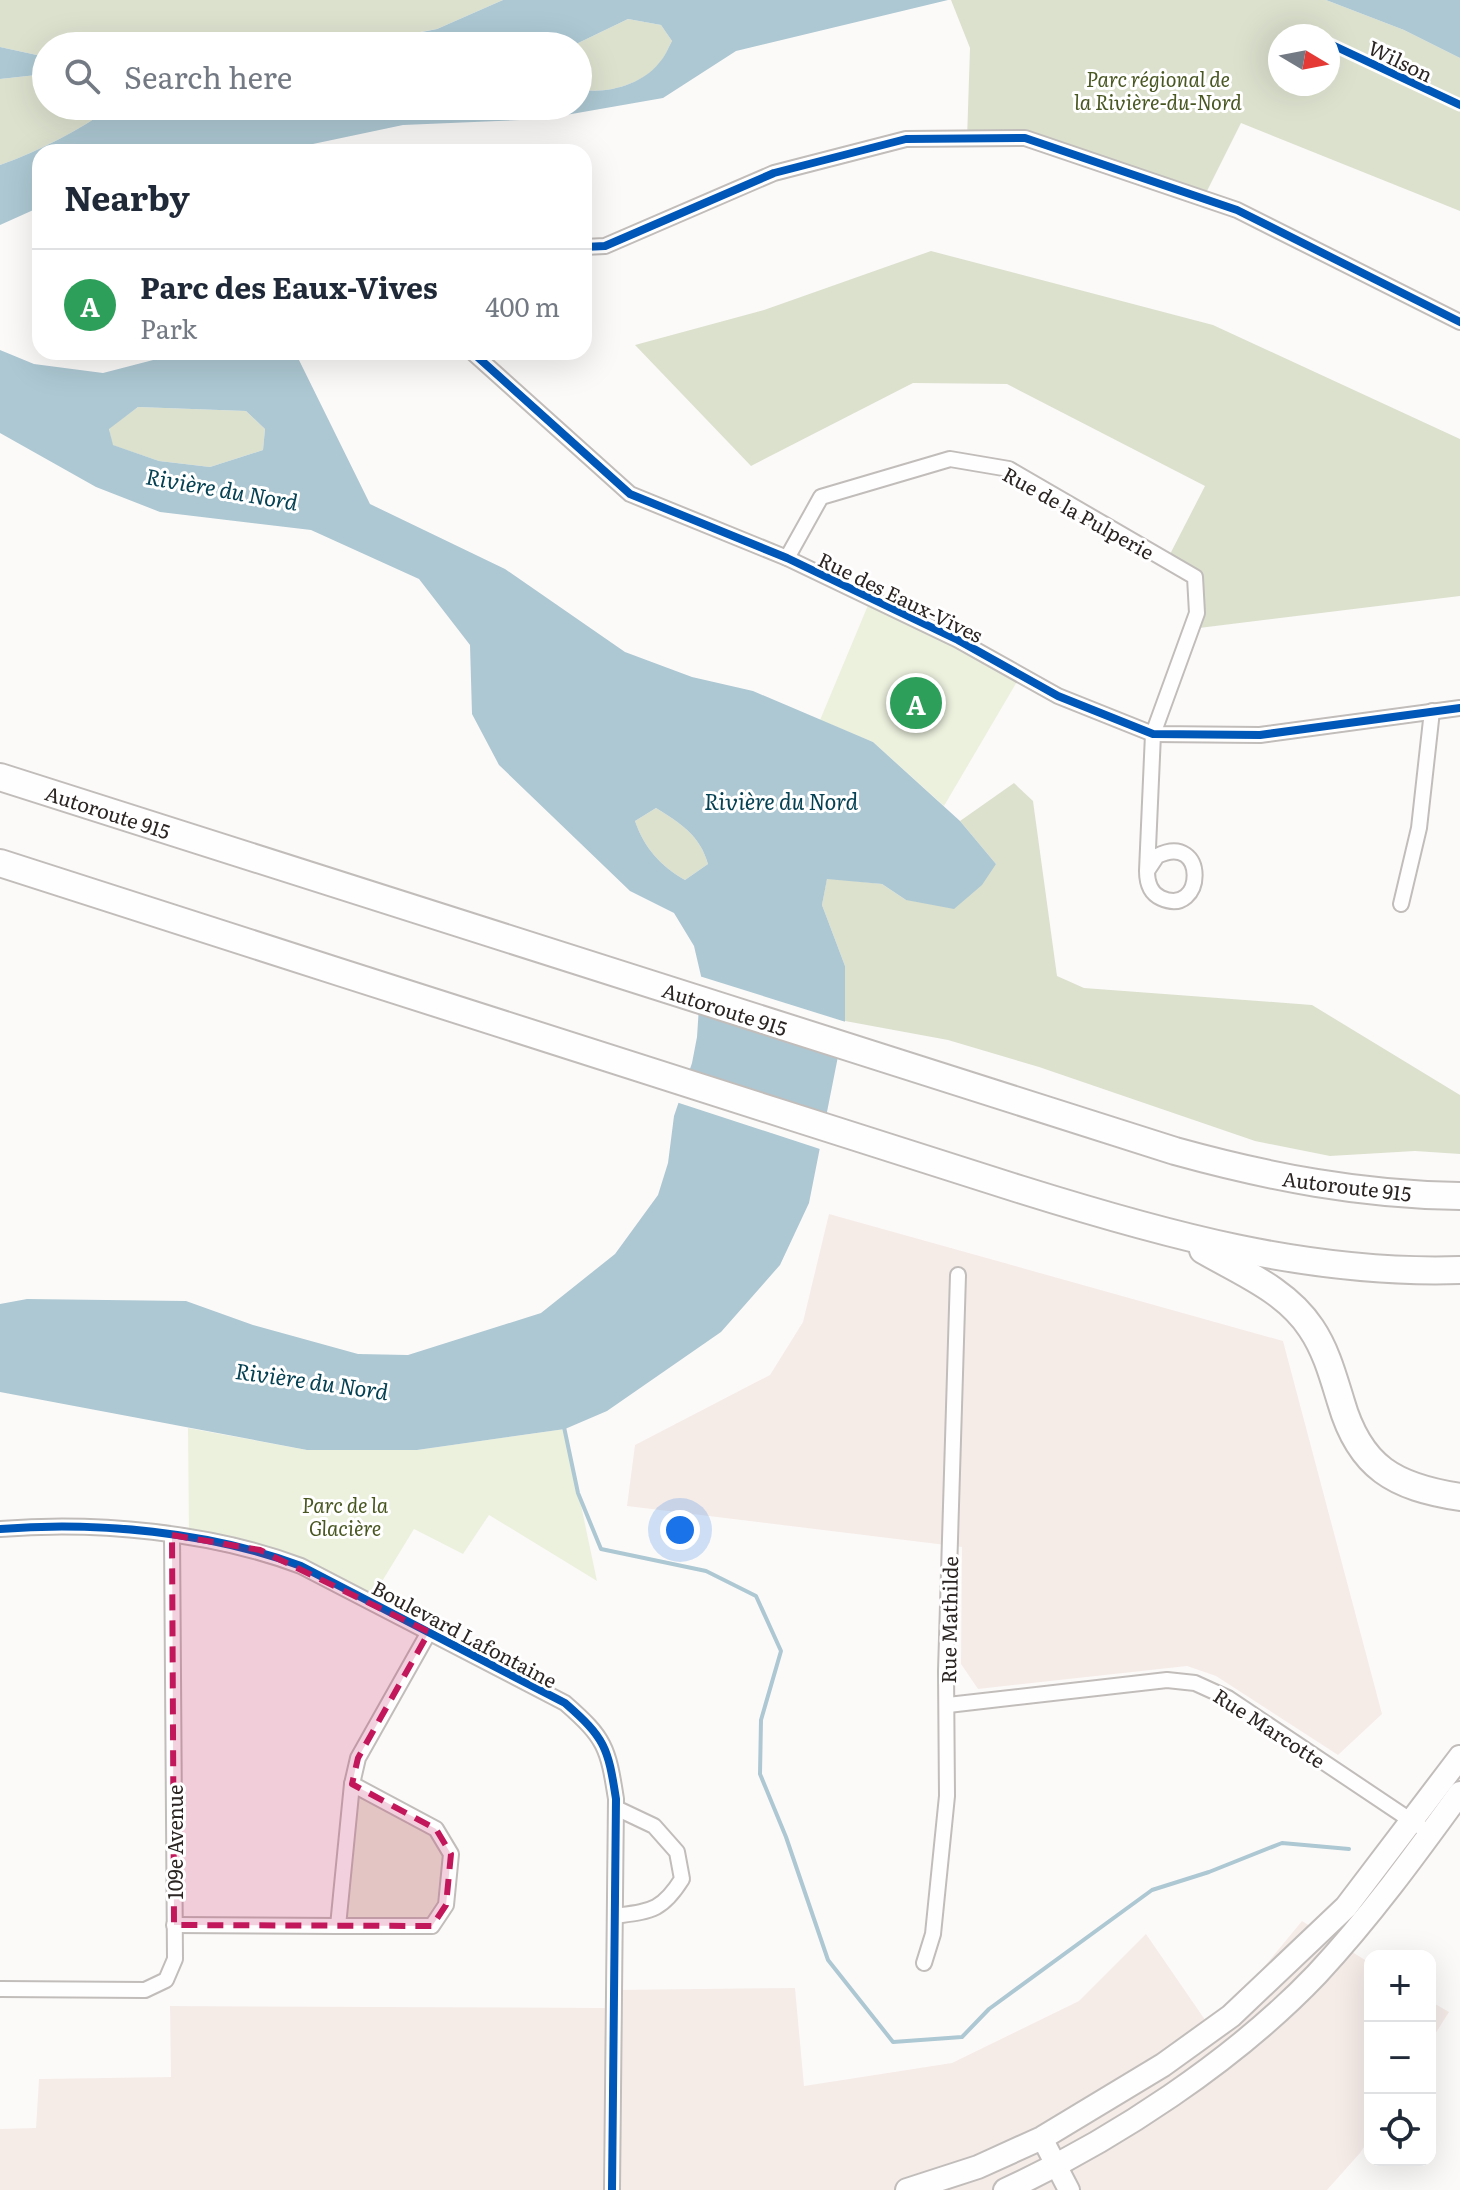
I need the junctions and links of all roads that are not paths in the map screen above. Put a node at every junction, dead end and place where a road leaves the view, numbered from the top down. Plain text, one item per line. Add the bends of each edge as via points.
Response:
1 (592, 247) edge
2 (1460, 322) edge
3 (481, 360) edge
4 (787, 558) junction
5 (1460, 708) edge
6 (1432, 711) junction
7 (1153, 734) junction
8 (0, 777) edge
9 (0, 863) edge
10 (1147, 871) dead end
11 (1401, 904) dead end
12 (1460, 1196) edge
13 (1175, 1235) junction
14 (1460, 1270) edge
15 (958, 1275) dead end
16 (1460, 1497) edge
17 (0, 1529) edge
18 (172, 1535) junction
19 (429, 1632) junction
20 (948, 1705) junction
21 (1460, 1757) edge
22 (352, 1784) junction
23 (1460, 1793) edge
24 (616, 1808) junction
25 (1422, 1828) junction
26 (615, 1916) junction
27 (174, 1925) junction
28 (338, 1926) junction
29 (924, 1963) dead end
30 (0, 1989) edge
31 (1042, 2138) junction
32 (1057, 2166) junction
33 (612, 2190) edge
34 (907, 2190) edge
35 (1005, 2190) edge
36 (1069, 2190) edge

1 - 2 street via 605,246 774,173 906,139 1025,138 1237,210
3 - 4 street, Rue des Eaux-Vives via 630,494
4 - 7 street, Rue des Eaux-Vives via 958,640 1058,696
4 - 7 street, Rue de la Pulperie via 821,497 950,459 1009,469 1195,577 1197,613
5 - 6 street, Rue des Eaux-Vives
6 - 7 street, Rue des Eaux-Vives via 1260,735
6 - 11 street via 1419,828
7 - 10 street
8 - 12 highway, Autoroute 915 via 1219,1163 1343,1189
9 - 13 highway
13 - 14 highway via 1316,1262
13 - 16 highway via 1265,1285 1303,1317 1326,1356 1351,1431 1378,1468 1412,1488
15 - 20 street, Rue Mathilde
17 - 18 street, Boulevard Lafontaine via 130,1529
18 - 19 street, Boulevard Lafontaine via 288,1560
18 - 27 street, 109e Avenue
19 - 22 street via 358,1758
19 - 24 street, Boulevard Lafontaine via 565,1703 590,1726 610,1755
20 - 25 street, Rue Marcotte via 1167,1680 1195,1683 1220,1693
20 - 29 street, Rue Mathilde via 947,1796 933,1934
21 - 25 main road
22 - 28 street
22 - 28 street via 436,1829 451,1854 446,1905 432,1926
23 - 25 main road
24 - 26 street, Boulevard Lafontaine
24 - 26 street via 654,1826 677,1852 682,1879 668,1900 646,1911
25 - 31 main road via 1231,2016 1163,2065
25 - 32 main road via 1380,1901 1316,1975 1179,2090
26 - 33 street, Boulevard Lafontaine
27 - 28 street
27 - 30 street, 109e Avenue via 175,1959 166,1980 145,1990
31 - 32 main road
31 - 34 main road via 978,2167
32 - 35 main road
32 - 36 main road

